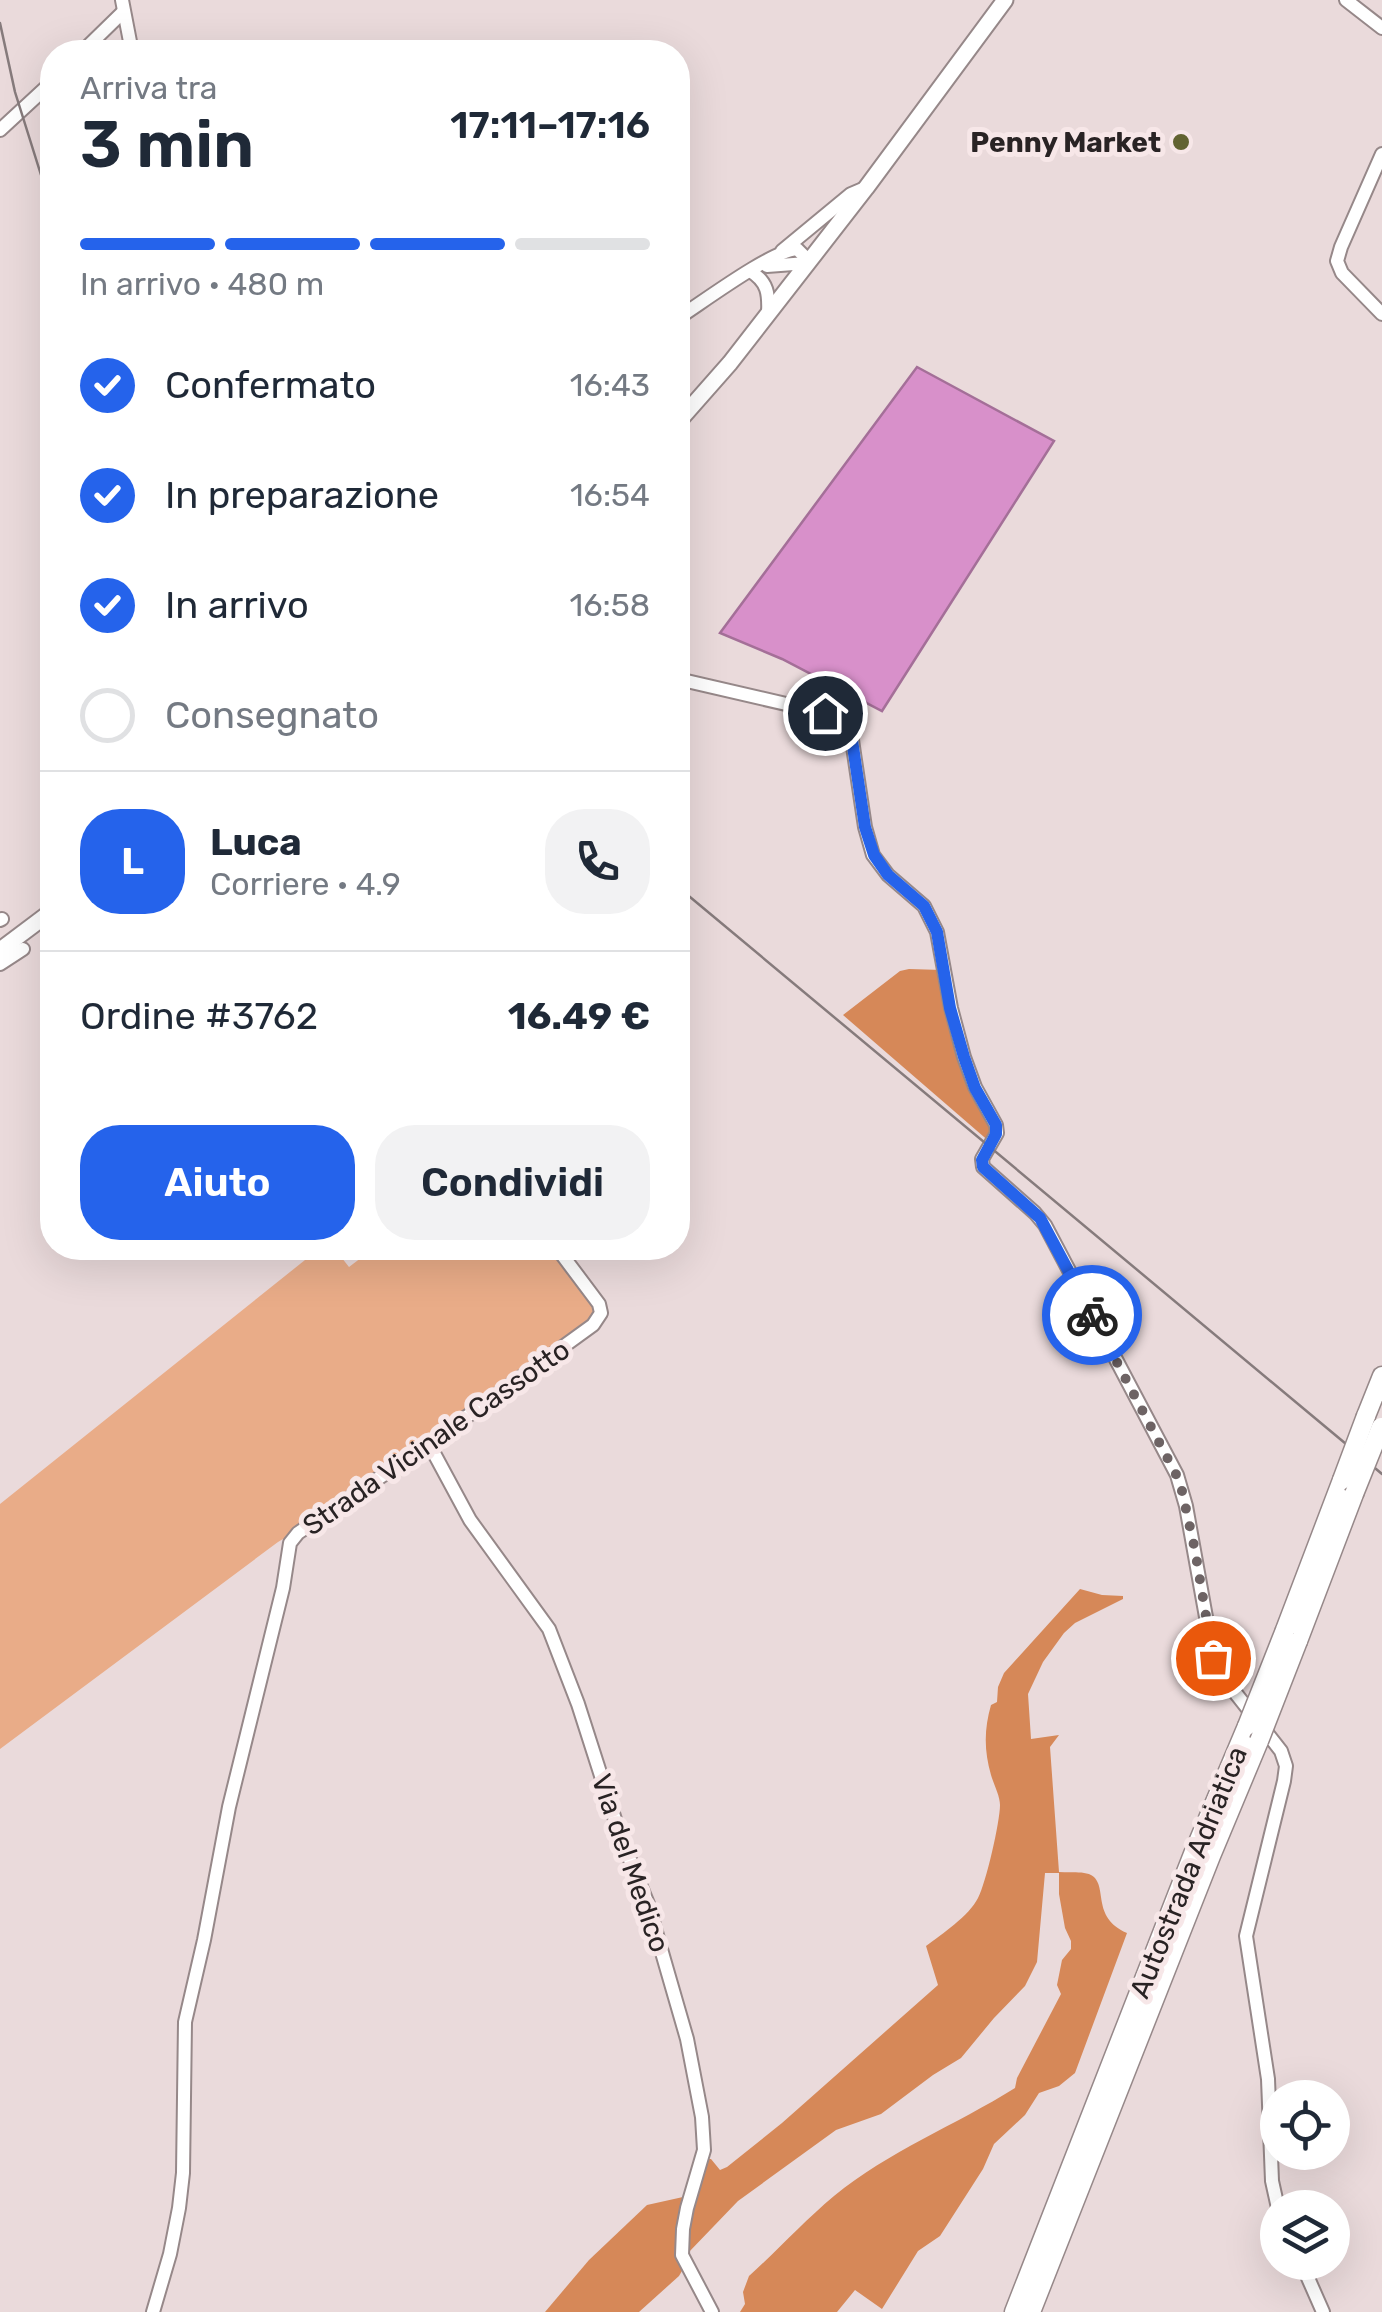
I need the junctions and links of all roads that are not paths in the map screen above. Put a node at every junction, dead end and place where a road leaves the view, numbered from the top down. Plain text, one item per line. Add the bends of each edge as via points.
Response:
1 (1005, 0) edge
2 (1351, 4) edge
3 (123, 6) edge
4 (1382, 16) edge
5 (1382, 28) edge
6 (93, 40) edge
7 (130, 40) edge
8 (40, 93) edge
9 (0, 130) edge
10 (1382, 154) edge
11 (866, 188) junction
12 (776, 256) junction
13 (808, 262) junction
14 (750, 272) junction
15 (690, 310) edge
16 (768, 314) junction
17 (1382, 314) edge
18 (690, 410) edge
19 (690, 682) edge
20 (40, 920) edge
21 (24, 949) dead end
22 (0, 950) edge
23 (0, 964) edge
24 (566, 1260) edge
25 (1382, 1376) edge
26 (1376, 1422) edge
27 (429, 1444) junction
28 (1253, 1733) junction
29 (1274, 2190) edge
30 (1309, 2280) edge
31 (153, 2312) edge
32 (712, 2312) edge
33 (1014, 2312) edge
34 (1031, 2312) edge
35 (1322, 2312) edge

1 - 11 main road
2 - 4 street
2 - 5 street
3 - 6 street
3 - 7 street
8 - 9 street
10 - 17 street via 1337,262
11 - 12 street
11 - 13 main road
12 - 13 street via 797,250
12 - 14 street
13 - 14 street
13 - 16 main road
14 - 15 street
14 - 16 street via 767,288
16 - 18 main road
19 - 29 street via 803,706 846,729 874,855 924,906 937,932 964,1057 996,1125 983,1167 1045,1226 1180,1482 1216,1667 1286,1766 1246,1936 1268,2078
20 - 22 main road
21 - 23 street
24 - 27 street, Strada Vicinale Cassotto via 596,1298 599,1317
25 - 26 highway, Autostrada Adriatica
26 - 28 highway, Autostrada Adriatica, bridge
27 - 31 street, Strada Vicinale Cassotto via 290,1543 185,2022 179,2208
27 - 32 street, Via del Medico via 470,1520 549,1629 648,1904 702,2117 704,2150 682,2255
28 - 33 highway, Autostrada Adriatica via 1193,1854
28 - 34 highway, Autostrada Adriatica
30 - 35 street

